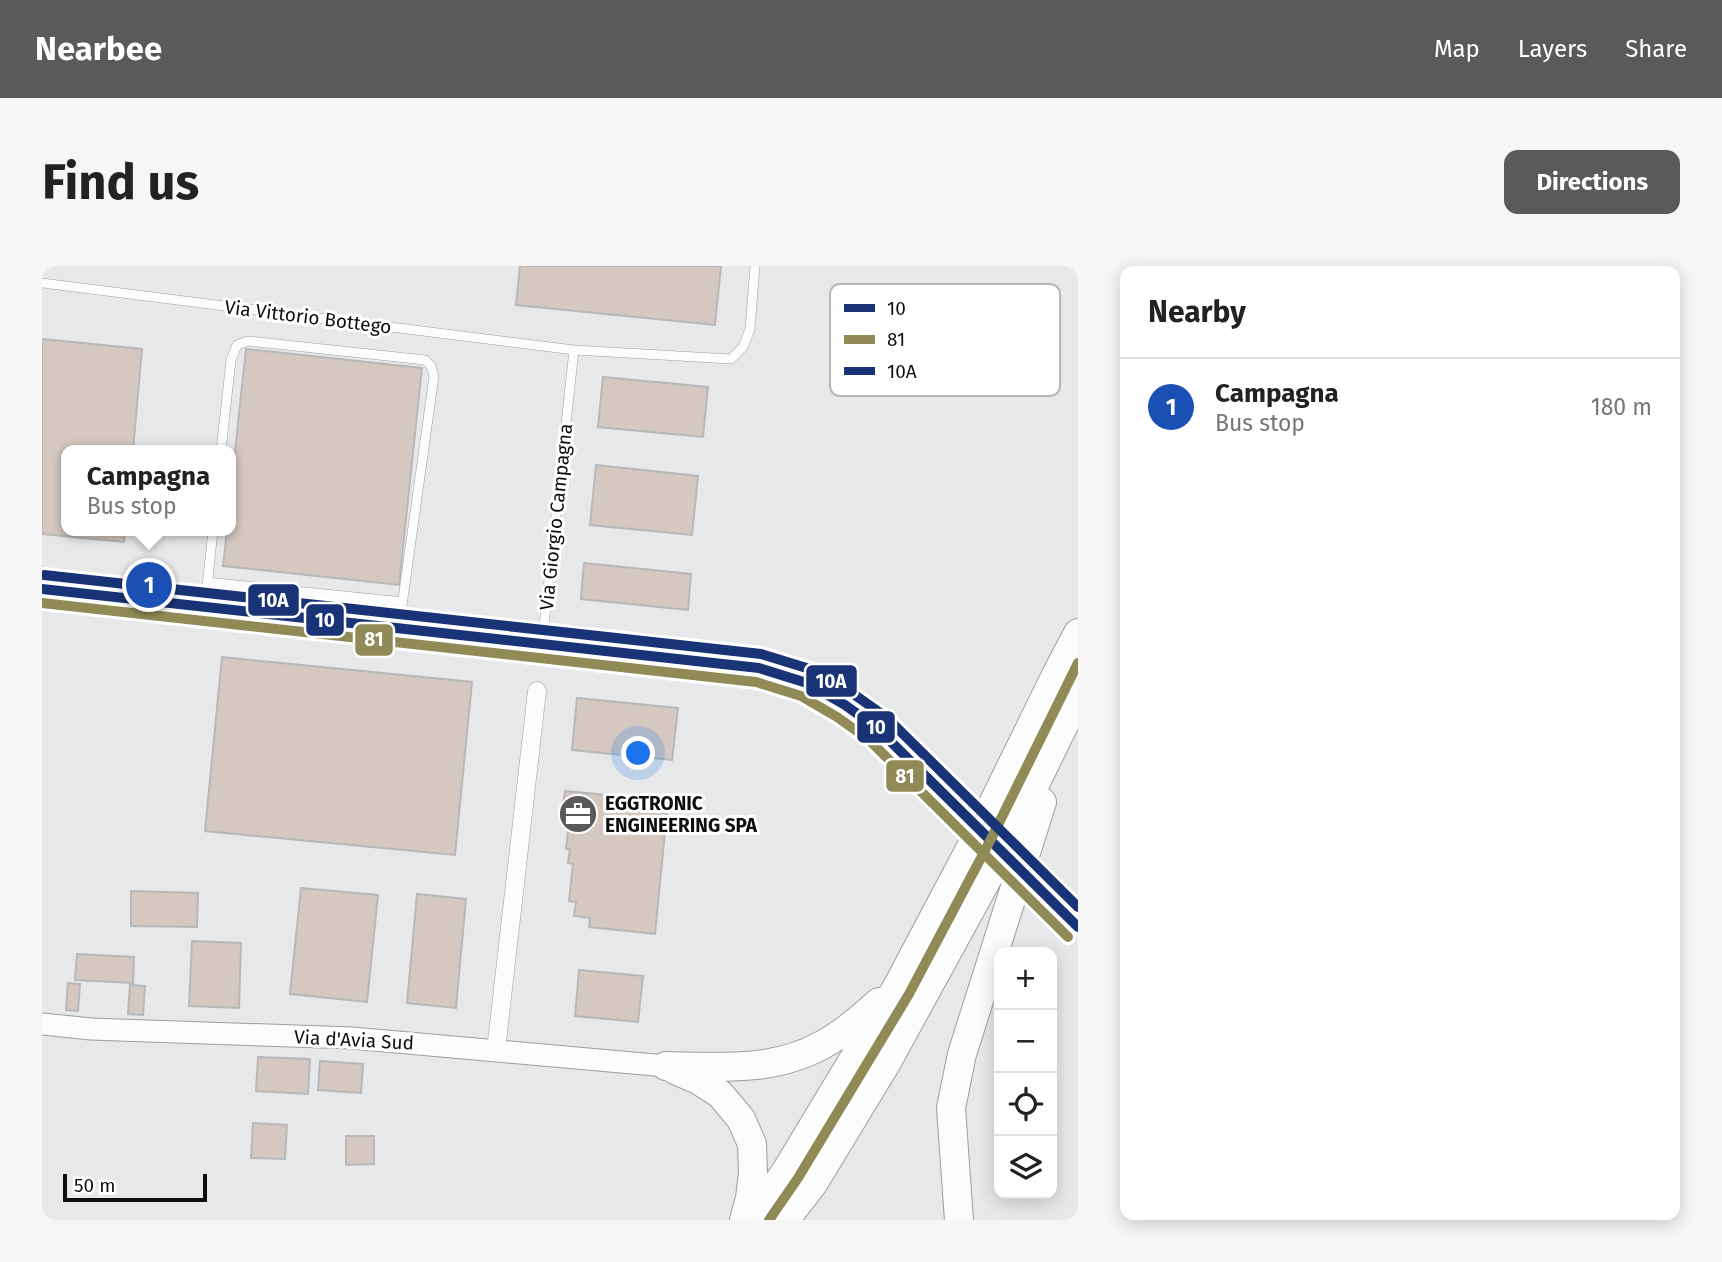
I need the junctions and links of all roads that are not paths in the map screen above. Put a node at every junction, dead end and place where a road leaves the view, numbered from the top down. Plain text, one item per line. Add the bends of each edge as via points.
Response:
1 (755, 266) edge
2 (42, 283) edge
3 (574, 350) junction
4 (222, 445) edge
5 (212, 536) edge
6 (207, 582) junction
7 (42, 589) edge
8 (403, 603) junction
9 (205, 607) junction
10 (399, 628) junction
11 (1078, 633) edge
12 (542, 643) junction
13 (537, 691) dead end
14 (1078, 696) edge
15 (1078, 703) edge
16 (1078, 927) edge
17 (897, 987) junction
18 (42, 1024) edge
19 (496, 1050) junction
20 (666, 1066) junction
21 (744, 1220) edge
22 (752, 1220) edge
23 (785, 1220) edge
24 (959, 1220) edge

1 - 3 lane, Via Vittorio Bottego via 750,329 743,347 731,359
2 - 3 lane, Via Vittorio Bottego
3 - 12 lane, Via Giorgio Campagna
4 - 8 lane via 231,360 237,345 248,341 425,360 434,376
5 - 6 lane
6 - 8 lane
6 - 9 lane
7 - 9 street
8 - 10 lane
9 - 10 street
10 - 12 street
11 - 17 highway
12 - 16 street, bridge via 759,668 807,683 877,728
13 - 19 street
14 - 23 highway via 1002,852 887,1062 813,1184
15 - 24 highway via 962,1054 951,1108
17 - 20 highway via 848,1028 792,1059 726,1068
17 - 22 highway
18 - 19 street, Via d'Avia Sud via 352,1038
19 - 20 street, Via d'Avia Sud
20 - 21 highway via 720,1094 741,1119 752,1144 753,1173

